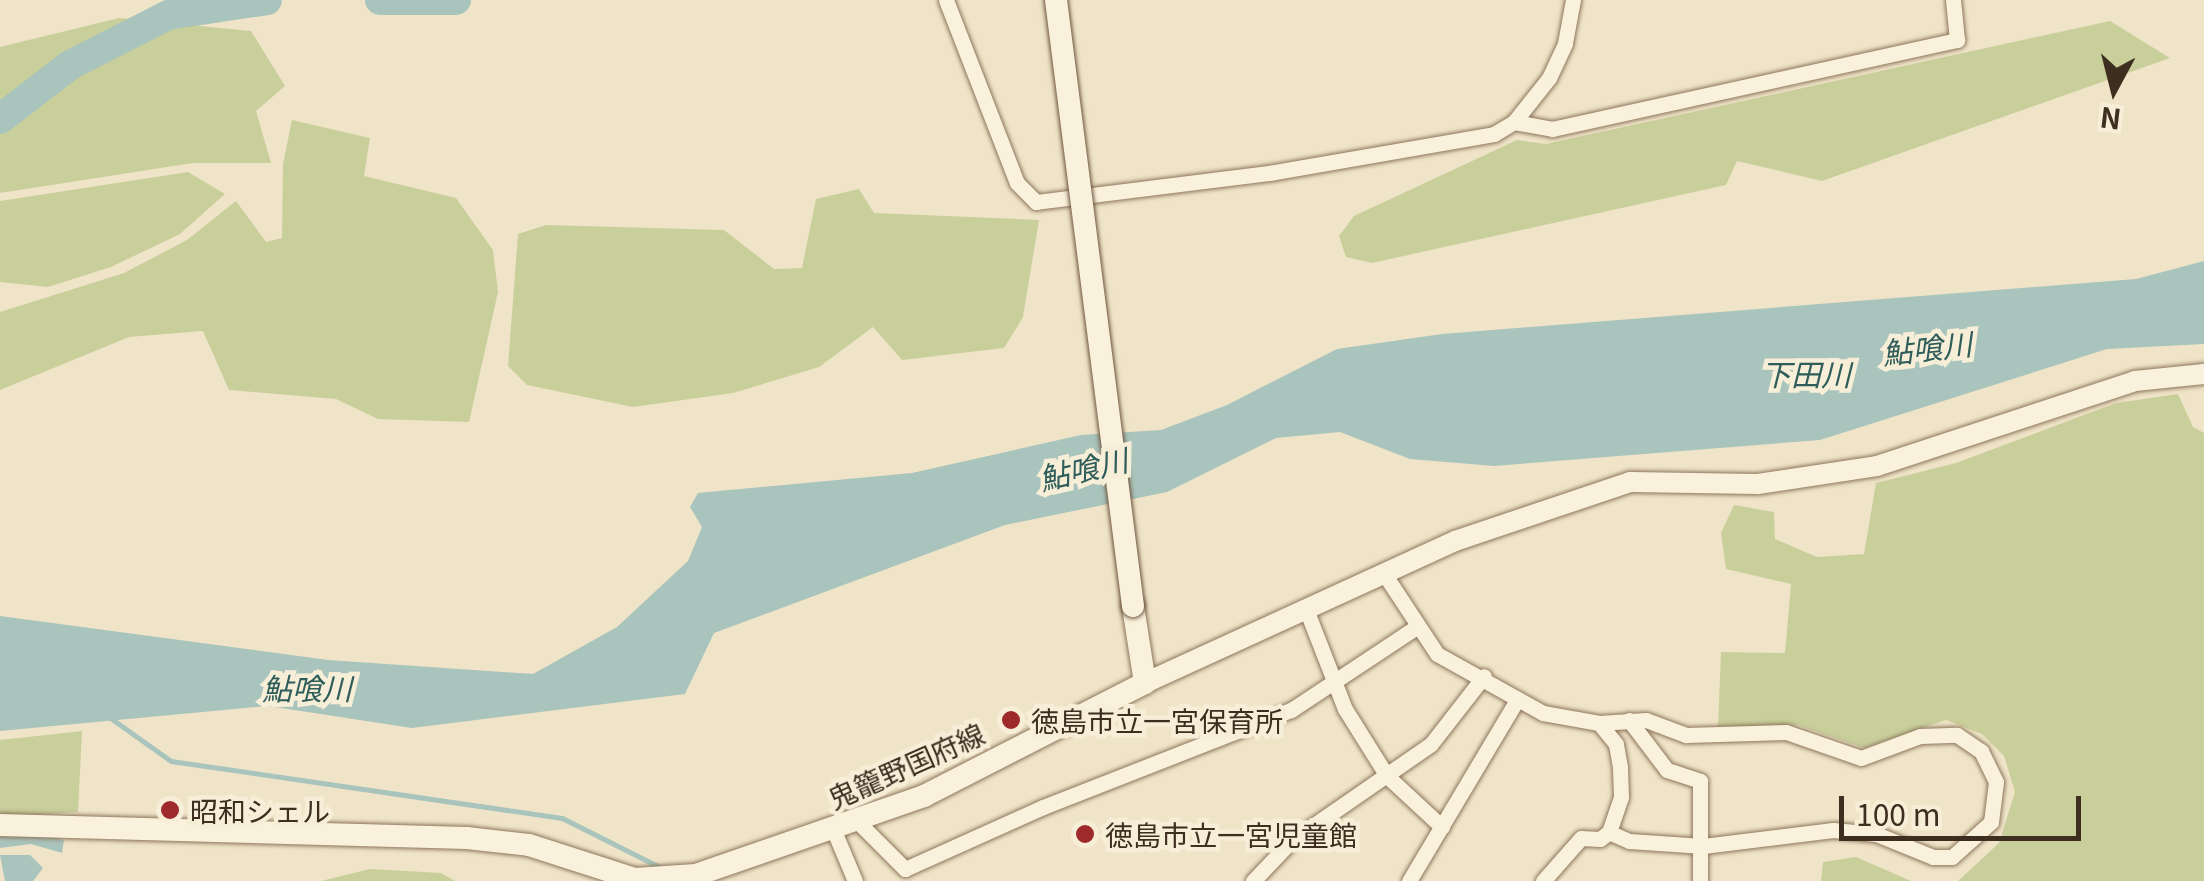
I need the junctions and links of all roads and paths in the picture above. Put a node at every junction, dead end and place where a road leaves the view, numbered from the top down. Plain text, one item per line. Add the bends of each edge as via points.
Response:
1 (946, 0) edge
2 (1056, 0) edge
3 (1573, 0) edge
4 (1952, 0) edge
5 (1514, 122) junction
6 (2204, 374) edge
7 (1382, 572) junction
8 (1306, 609) junction
9 (1414, 628) junction
10 (1484, 676) junction
11 (1336, 680) junction
12 (1145, 683) junction
13 (1517, 700) junction
14 (1629, 720) junction
15 (1599, 724) junction
16 (1387, 776) junction
17 (857, 821) junction
18 (0, 825) edge
19 (1442, 827) junction
20 (834, 831) junction
21 (1609, 832) junction
22 (1703, 846) junction
23 (672, 880) edge
24 (855, 881) edge
25 (1253, 881) edge
26 (1408, 881) edge
27 (1543, 881) edge
28 (1700, 881) edge

1 - 5 street via 1017,183 1036,202 1466,143
2 - 12 main road, bridge
3 - 5 street via 1566,43 1549,78
4 - 5 street via 1957,40 1552,129
6 - 7 street via 2135,382 1877,466 1758,484 1630,482
7 - 8 street
7 - 9 street
8 - 11 street
8 - 12 street
9 - 10 street via 1436,654
9 - 11 street
10 - 13 street
10 - 16 street via 1431,744
11 - 16 street via 1345,709
11 - 17 street via 1291,710 905,869
12 - 17 main road, 鬼籠野国府線 via 924,796
13 - 15 street
13 - 19 street
14 - 15 street
14 - 22 street via 1667,770 1700,781
14 - 22 street via 1686,736 1786,732 1861,758 1920,736 1957,735 1981,751 1996,782 1991,822 1952,858 1932,858 1876,834 1834,830
15 - 21 street via 1616,744 1620,767 1621,796
16 - 19 street
16 - 25 street via 1290,841
17 - 20 main road, 鬼籠野国府線
18 - 23 main road, 鬼籠野国府線 via 505,841 616,876
19 - 26 street
20 - 23 main road, 鬼籠野国府線
20 - 24 street
21 - 22 street via 1629,841
21 - 27 street via 1600,839 1580,838
22 - 28 street

